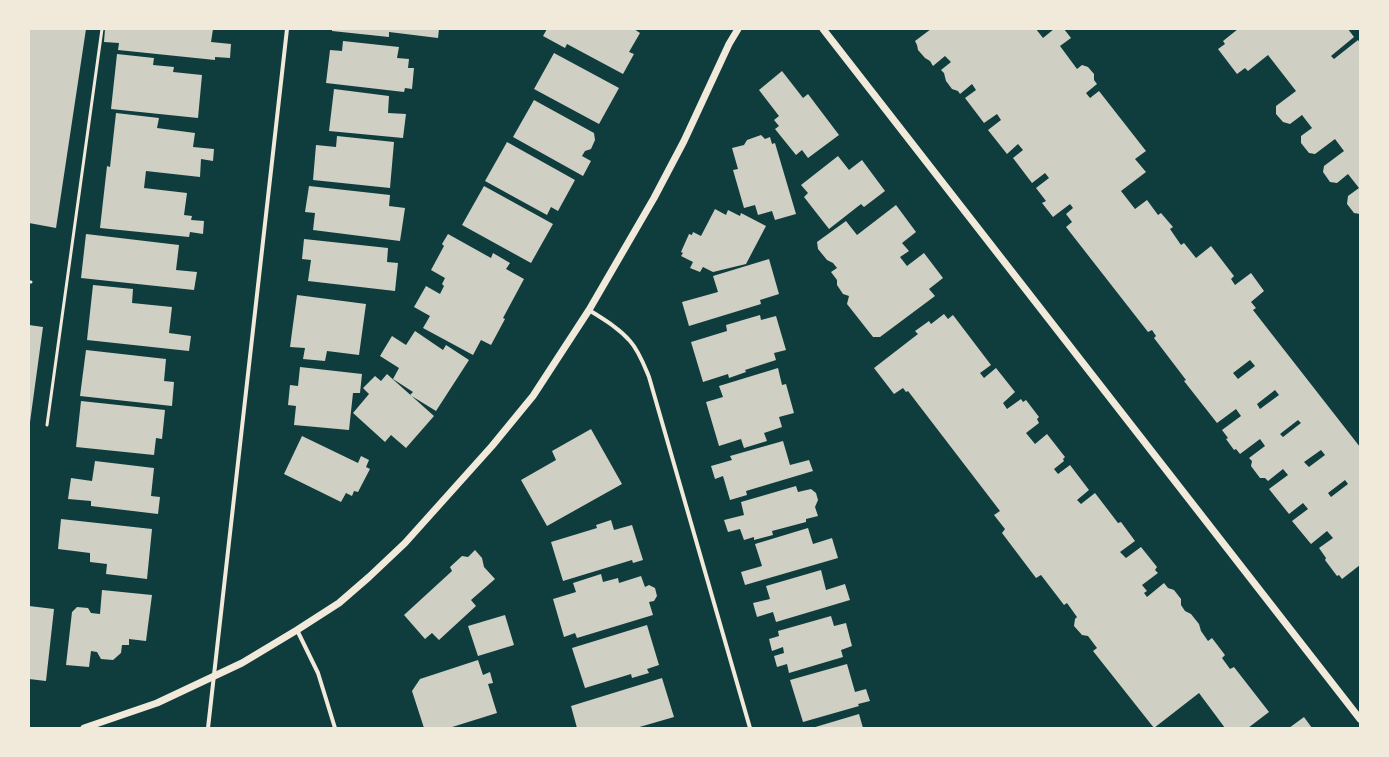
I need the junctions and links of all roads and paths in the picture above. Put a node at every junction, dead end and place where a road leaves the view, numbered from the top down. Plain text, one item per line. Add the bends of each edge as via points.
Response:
1 (102, 29) edge
2 (287, 29) edge
3 (738, 29) edge
4 (823, 29) edge
5 (589, 310) junction
6 (47, 425) dead end
7 (297, 630) junction
8 (213, 677) junction
9 (1360, 719) edge
10 (84, 728) edge
11 (208, 728) edge
12 (335, 728) edge
13 (750, 728) edge

1 - 6 lane
2 - 8 street
3 - 5 street via 654,198
4 - 9 street
5 - 7 street via 533,396 436,510 405,543 339,603
5 - 13 street via 630,341 649,377
7 - 8 street
7 - 12 street via 318,673
8 - 10 street via 157,703
8 - 11 street

